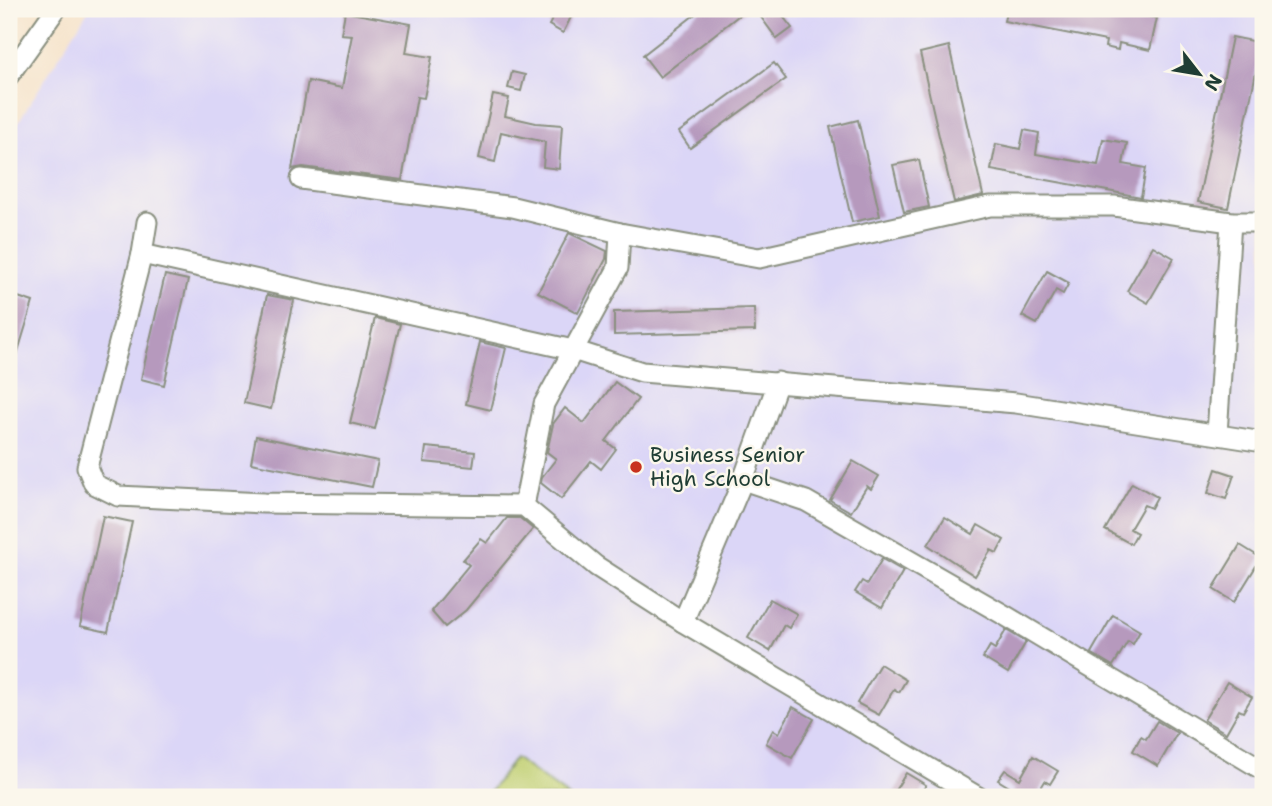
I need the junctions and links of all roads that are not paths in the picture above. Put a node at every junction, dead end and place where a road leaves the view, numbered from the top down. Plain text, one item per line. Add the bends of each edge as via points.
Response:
1 (57, 9) edge
2 (9, 75) edge
3 (301, 179) dead end
4 (147, 222) dead end
5 (1231, 222) junction
6 (1263, 222) edge
7 (620, 233) junction
8 (142, 254) junction
9 (573, 350) junction
10 (778, 382) junction
11 (1217, 434) junction
12 (1263, 442) edge
13 (743, 480) junction
14 (524, 506) junction
15 (683, 622) junction
16 (1263, 770) edge
17 (978, 797) edge

1 - 2 street
3 - 7 street via 513,206
4 - 8 street
5 - 6 street
5 - 7 street via 1114,206 990,206 759,258
5 - 11 street
7 - 9 street via 618,268
8 - 9 street
8 - 14 street via 87,467 94,484 118,496
9 - 10 street via 642,372
9 - 14 street via 544,404
10 - 11 street via 1016,403
10 - 13 street
11 - 12 street
13 - 15 street
13 - 16 street via 806,501
14 - 15 street via 596,566
15 - 17 street

